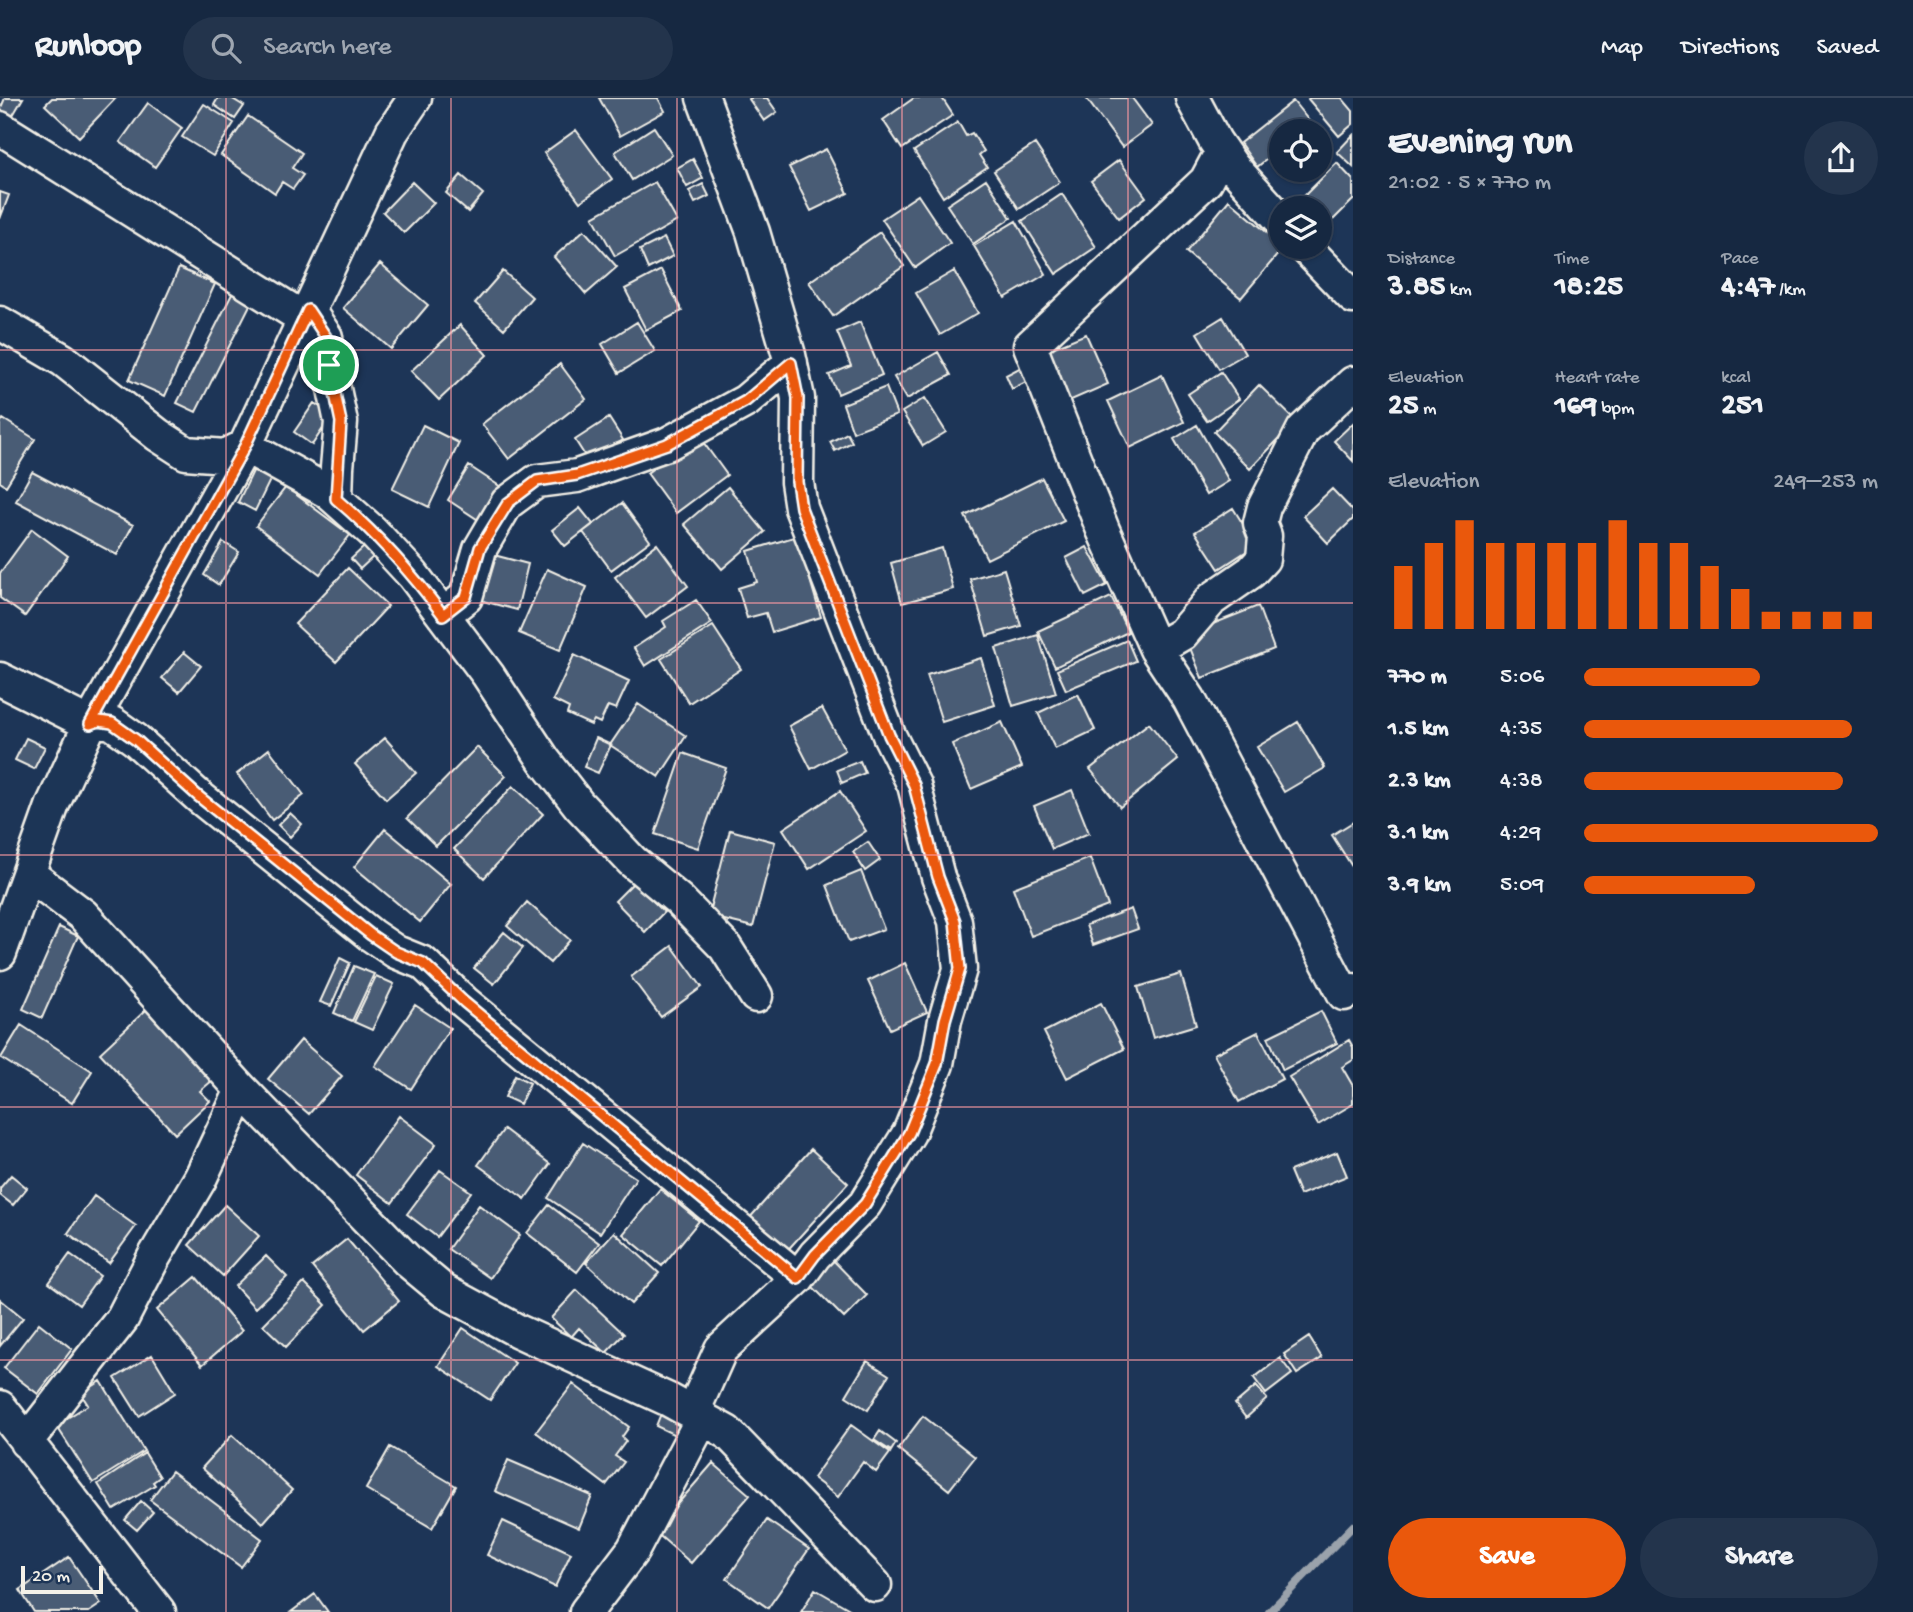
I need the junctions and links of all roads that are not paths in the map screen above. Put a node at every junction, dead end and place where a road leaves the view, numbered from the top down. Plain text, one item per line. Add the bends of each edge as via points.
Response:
1 (415, 98) edge
2 (703, 98) edge
3 (1192, 98) edge
4 (0, 128) edge
5 (1222, 151) junction
6 (1269, 206) edge
7 (1317, 259) edge
8 (1353, 297) edge
9 (306, 314) junction
10 (0, 323) edge
11 (791, 363) junction
12 (1353, 383) edge
13 (245, 446) junction
14 (336, 499) junction
15 (443, 615) junction
16 (1156, 649) junction
17 (0, 679) edge
18 (90, 724) junction
19 (17, 880) edge
20 (0, 953) edge
21 (1353, 990) edge
22 (756, 996) dead end
23 (242, 1090) junction
24 (798, 1278) junction
25 (0, 1407) edge
26 (698, 1414) junction
27 (26, 1442) junction
28 (875, 1585) dead end
29 (159, 1612) edge
30 (586, 1612) edge

1 - 9 street via 392,132
2 - 11 street via 753,232
3 - 5 street
4 - 9 street
5 - 6 street
5 - 16 street via 1206,181 1030,346
7 - 8 street
9 - 13 street
9 - 14 street via 326,337 341,422
10 - 13 street via 63,360 186,453 225,456
11 - 15 street via 746,401 667,444 577,475 537,481 508,503 480,548 466,597
11 - 24 street via 798,398 801,508 889,735 914,785 938,877 955,921 960,969 937,1064 909,1133 865,1204
12 - 16 street via 1303,430 1264,508 1260,523 1265,536 1263,559 1212,599 1182,634
13 - 14 street
13 - 18 street
14 - 15 street via 413,575
15 - 22 street via 579,805 725,947
16 - 21 street via 1189,699 1344,993
17 - 18 street
18 - 19 street
18 - 24 street via 112,723 136,740 198,796 371,935 423,963
19 - 20 street
19 - 23 street via 83,915
23 - 26 street via 408,1261 444,1292
23 - 27 street via 200,1179 122,1319
24 - 26 street via 721,1349
25 - 27 street
26 - 28 street via 727,1432
26 - 30 street via 633,1550
27 - 29 street

